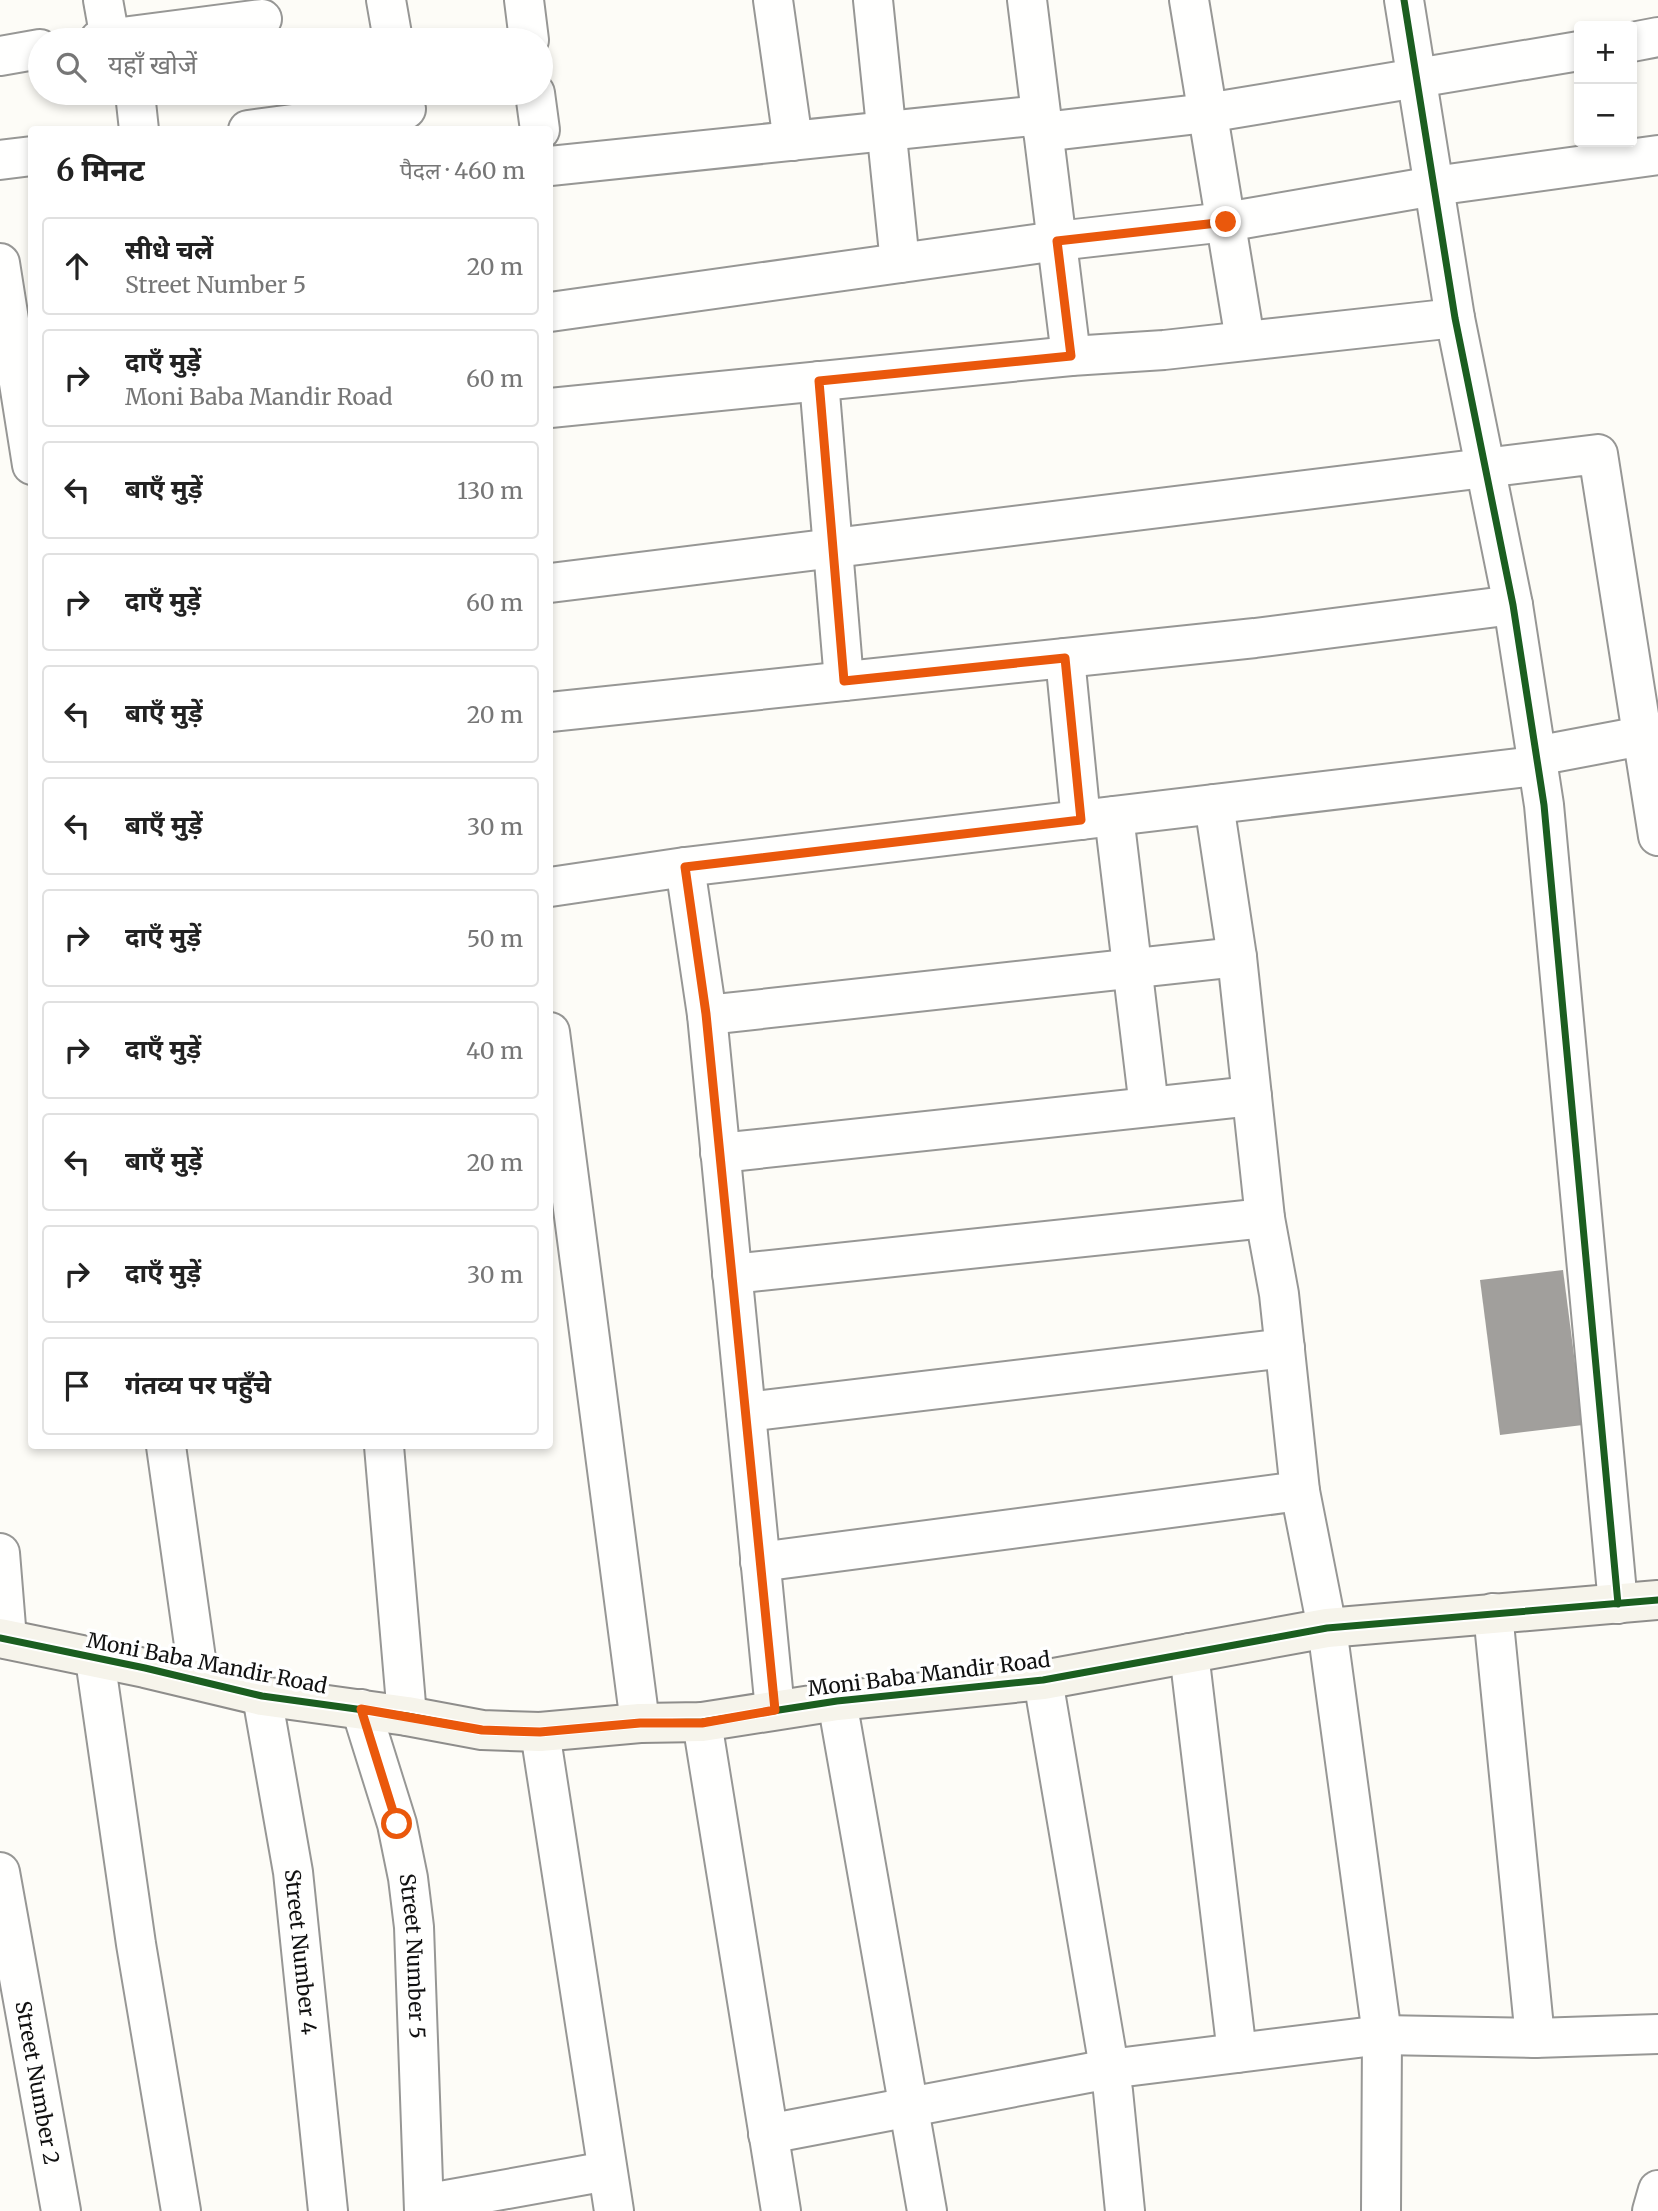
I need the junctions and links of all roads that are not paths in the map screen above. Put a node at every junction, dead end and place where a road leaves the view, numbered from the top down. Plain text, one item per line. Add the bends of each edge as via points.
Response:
1 (103, 0) edge
2 (386, 0) edge
3 (524, 0) edge
4 (772, 0) edge
5 (873, 0) edge
6 (1027, 0) edge
7 (1188, 0) edge
8 (1404, 0) edge
9 (262, 20) edge
10 (113, 28) edge
11 (201, 28) edge
12 (391, 28) edge
13 (527, 28) edge
14 (1658, 37) edge
15 (1637, 41) edge
16 (28, 52) edge
17 (1574, 52) edge
18 (0, 56) edge
19 (1417, 79) junction
20 (136, 105) edge
21 (537, 105) edge
22 (406, 110) edge
23 (1207, 113) junction
24 (266, 120) edge
25 (1042, 124) junction
26 (139, 126) edge
27 (539, 126) edge
28 (887, 131) junction
29 (793, 141) junction
30 (1658, 155) edge
31 (28, 156) edge
32 (0, 160) edge
33 (553, 166) edge
34 (1434, 186) junction
35 (1226, 222) junction
36 (1057, 241) junction
37 (0, 263) edge
38 (900, 263) junction
39 (553, 312) edge
40 (1455, 318) junction
41 (4, 320) edge
42 (1245, 340) junction
43 (1071, 356) junction
44 (819, 381) junction
45 (553, 408) edge
46 (28, 444) edge
47 (1485, 468) junction
48 (833, 548) junction
49 (553, 583) edge
50 (1513, 605) junction
51 (1065, 658) junction
52 (844, 681) junction
53 (553, 712) edge
54 (1649, 734) edge
55 (1536, 756) junction
56 (1214, 804) junction
57 (1097, 818) junction
58 (1658, 836) edge
59 (685, 867) junction
60 (553, 887) edge
61 (1237, 957) junction
62 (1133, 968) junction
63 (706, 1014) junction
64 (553, 1055) edge
65 (1252, 1096) junction
66 (1149, 1107) junction
67 (720, 1153) junction
68 (1265, 1218) junction
69 (732, 1274) junction
70 (1285, 1348) junction
71 (746, 1412) junction
72 (166, 1449) edge
73 (384, 1449) edge
74 (1300, 1491) junction
75 (0, 1553) edge
76 (760, 1562) junction
77 (1658, 1600) edge
78 (1619, 1604) junction
79 (1493, 1613) junction
80 (1327, 1628) junction
81 (3, 1638) edge
82 (1189, 1653) junction
83 (95, 1659) junction
84 (198, 1680) junction
85 (1043, 1680) junction
86 (262, 1696) junction
87 (837, 1701) junction
88 (361, 1709) junction
89 (775, 1710) junction
90 (407, 1716) junction
91 (640, 1723) junction
92 (702, 1723) junction
93 (540, 1732) junction
94 (0, 1872) edge
95 (1382, 2035) junction
96 (1658, 2035) edge
97 (1535, 2038) junction
98 (1237, 2053) junction
99 (1109, 2069) junction
100 (909, 2107) junction
101 (768, 2134) junction
102 (607, 2171) junction
103 (1658, 2190) edge
104 (424, 2208) edge
105 (61, 2211) edge
106 (181, 2211) edge
107 (328, 2211) edge
108 (614, 2211) edge
109 (781, 2211) edge
110 (927, 2211) edge
111 (1125, 2211) edge
112 (1381, 2211) edge
113 (1652, 2211) edge

1 - 10 street
2 - 12 street
3 - 13 street
4 - 29 street
5 - 28 street
6 - 25 street
7 - 23 street
8 - 19 street
9 - 11 street
14 - 15 street
16 - 18 street
17 - 19 street
19 - 23 street
19 - 34 street
20 - 26 street
21 - 27 street
22 - 24 street
23 - 25 street
23 - 35 street
25 - 28 street
25 - 36 street
28 - 29 street
28 - 38 street
29 - 33 street
30 - 34 street
31 - 32 street
34 - 35 street
34 - 40 street
35 - 36 street
35 - 42 street
36 - 38 street
36 - 43 street
37 - 41 street
38 - 39 street
40 - 42 street
40 - 47 street
41 - 46 street
42 - 43 street
43 - 44 street
44 - 45 street
44 - 48 street
47 - 48 street
47 - 50 street
47 - 54 street via 1598,454
48 - 49 street
48 - 52 street
50 - 51 street
50 - 55 street
51 - 52 street
51 - 57 street
52 - 53 street
54 - 55 street
54 - 58 street
55 - 56 street via 1535,766
55 - 78 street
56 - 57 street
56 - 61 street
57 - 59 street
57 - 62 street
59 - 60 street
59 - 63 street
61 - 62 street
61 - 65 street
62 - 63 street
62 - 66 street
63 - 67 street
64 - 91 street
65 - 66 street
65 - 68 street
66 - 67 street
67 - 69 street
68 - 69 street
68 - 70 street
69 - 71 street
70 - 71 street
70 - 74 street
71 - 76 street
72 - 84 street
73 - 90 street
74 - 76 street
74 - 80 street
75 - 81 street
76 - 89 street
77 - 78 street, Moni Baba Mandir Road
78 - 79 street, Moni Baba Mandir Road
79 - 80 street, Moni Baba Mandir Road
79 - 97 street
80 - 82 street, Moni Baba Mandir Road
80 - 95 street
81 - 83 street, Moni Baba Mandir Road
82 - 85 street, Moni Baba Mandir Road
82 - 98 street
83 - 84 street, Moni Baba Mandir Road
83 - 106 street
84 - 86 street, Moni Baba Mandir Road
85 - 87 street, Moni Baba Mandir Road
85 - 99 street
86 - 88 street, Moni Baba Mandir Road
86 - 107 street, Street Number 4 via 293,1872
87 - 89 street, Moni Baba Mandir Road
87 - 100 street
88 - 90 street, Moni Baba Mandir Road
88 - 104 street, Street Number 5 via 397,1824 408,1878 414,1927
89 - 92 street, Moni Baba Mandir Road
90 - 93 street, Moni Baba Mandir Road via 482,1730
91 - 92 street, Moni Baba Mandir Road
91 - 93 street, Moni Baba Mandir Road
92 - 101 street
93 - 102 street
94 - 105 street, Street Number 2
95 - 97 street
95 - 98 street
95 - 112 street
96 - 97 street
98 - 99 street
99 - 100 street
99 - 111 street
100 - 101 street
100 - 110 street
101 - 109 street
102 - 104 street
102 - 108 street
103 - 113 street

